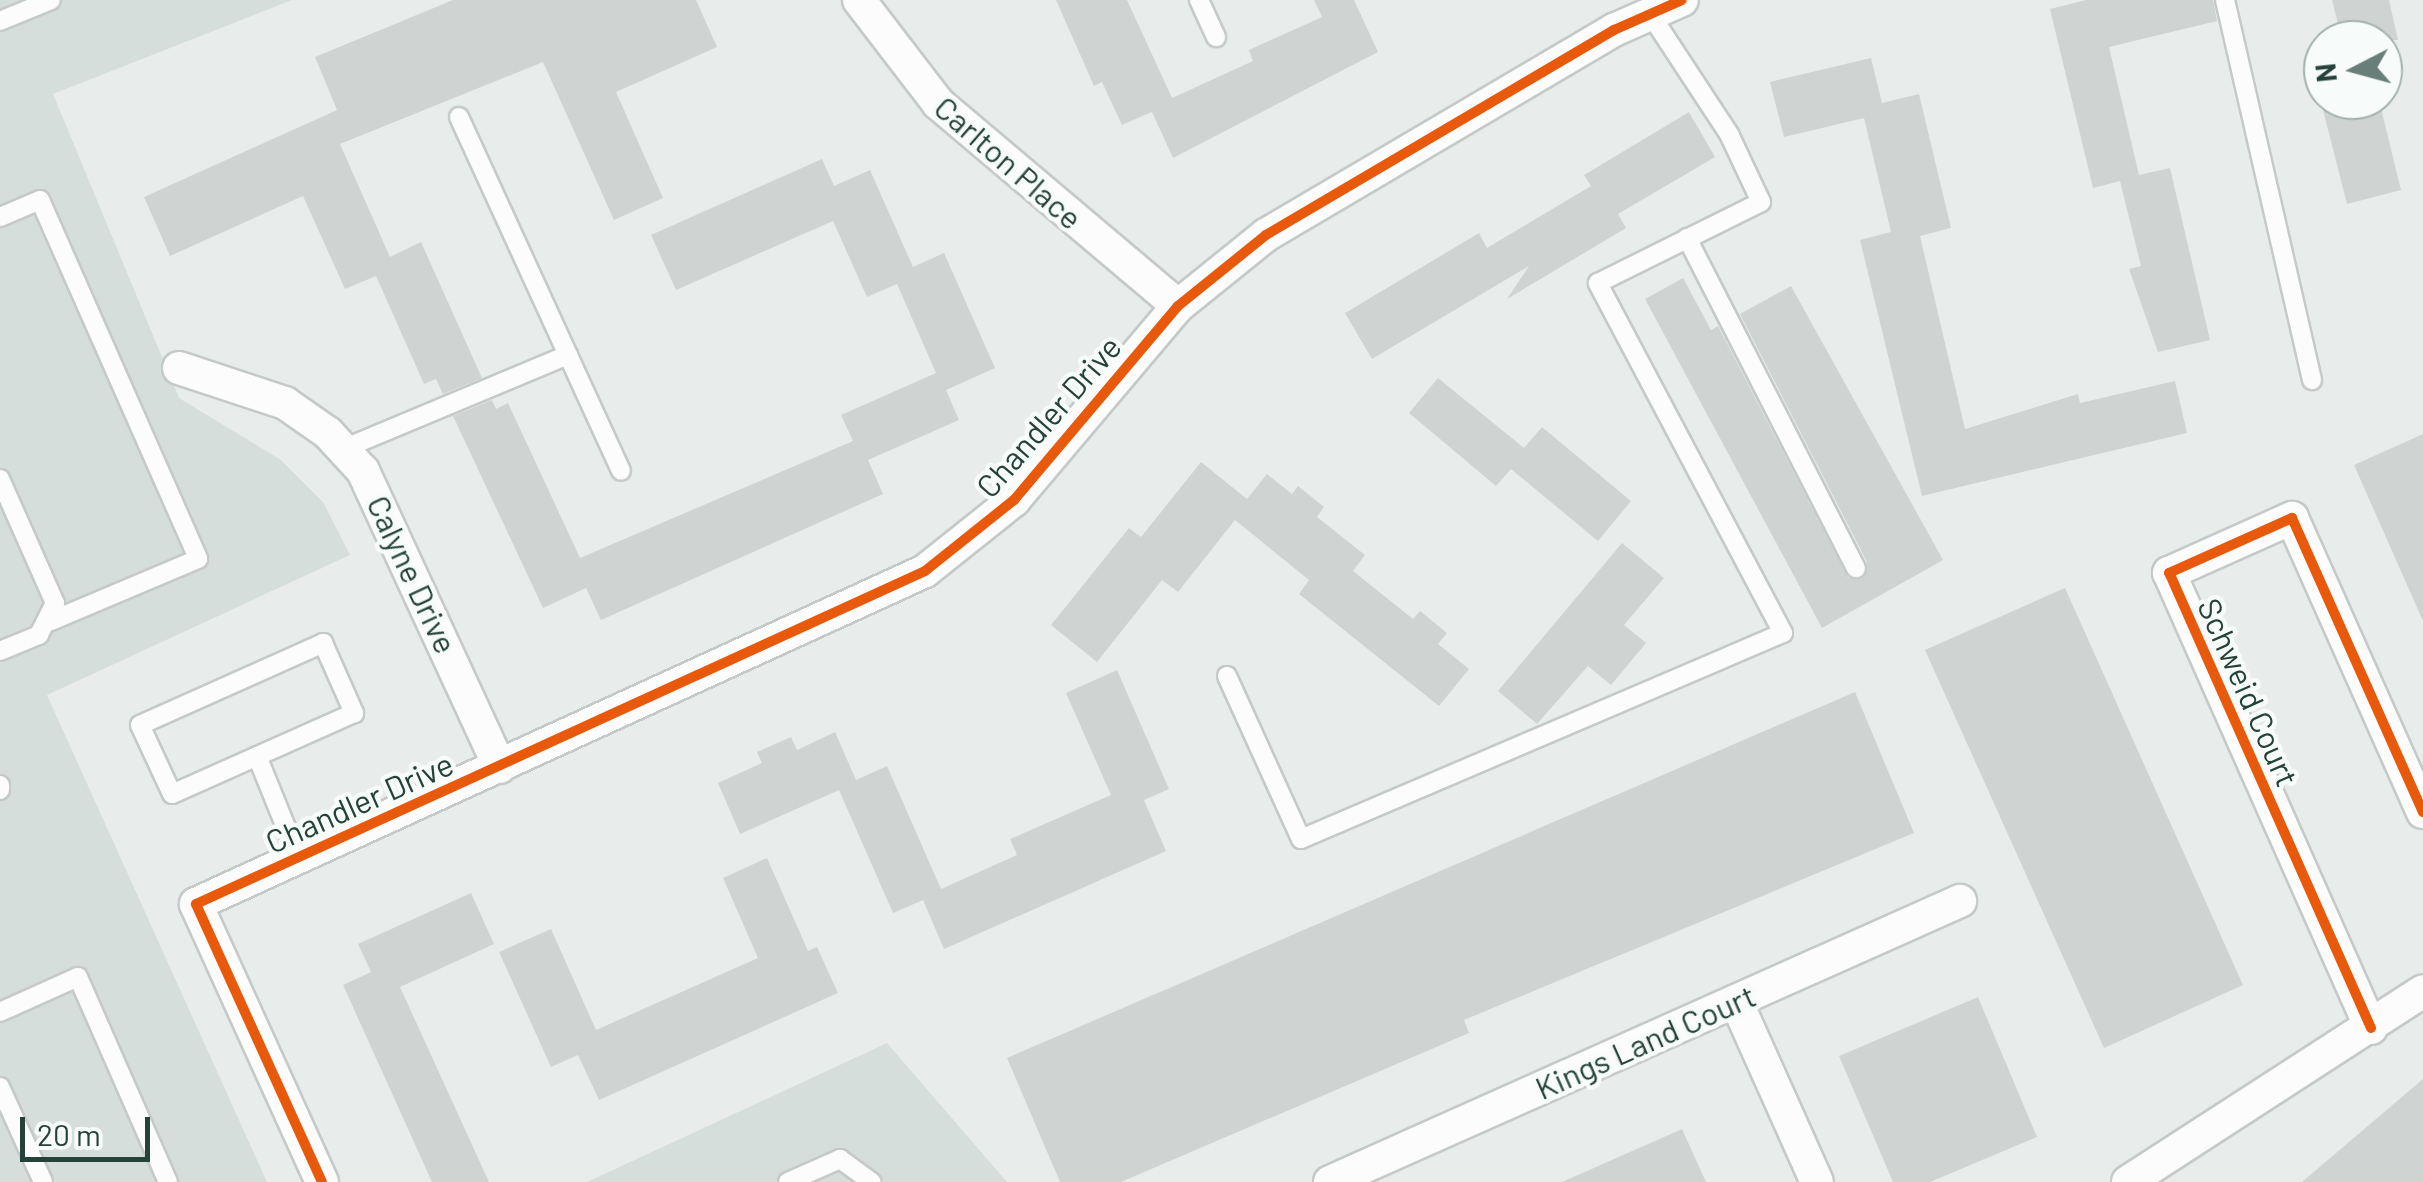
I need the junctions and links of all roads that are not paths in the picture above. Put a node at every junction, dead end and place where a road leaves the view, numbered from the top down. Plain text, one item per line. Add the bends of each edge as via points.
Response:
1 (51, 0) edge
2 (859, 0) edge
3 (1199, 0) edge
4 (1682, 0) edge
5 (2225, 0) edge
6 (1649, 12) junction
7 (0, 21) edge
8 (1216, 37) dead end
9 (460, 117) dead end
10 (0, 218) edge
11 (1687, 238) junction
12 (1178, 306) junction
13 (568, 355) junction
14 (179, 368) dead end
15 (2312, 380) dead end
16 (343, 449) junction
17 (621, 471) dead end
18 (0, 478) edge
19 (1856, 568) dead end
20 (51, 621) junction
21 (0, 651) edge
22 (1227, 676) dead end
23 (257, 756) junction
24 (500, 766) junction
25 (2423, 812) edge
26 (298, 857) junction
27 (1960, 901) dead end
28 (2423, 992) edge
29 (1736, 1000) junction
30 (0, 1012) edge
31 (2371, 1028) junction
32 (0, 1087) edge
33 (43, 1182) edge
34 (168, 1182) edge
35 (322, 1182) edge
36 (788, 1182) edge
37 (872, 1182) edge
38 (1330, 1182) edge
39 (1816, 1182) edge
40 (2128, 1182) edge

1 - 7 lane
2 - 12 street, Carlton Place via 938,103
3 - 8 lane
4 - 6 street, Chandler Drive
5 - 15 lane
6 - 11 lane via 1730,134 1760,202
6 - 12 street, Chandler Drive via 1308,208
9 - 13 lane
10 - 20 lane via 40,200 198,560
11 - 19 lane
11 - 22 lane via 1598,283 1783,633 1300,840
12 - 24 street, Chandler Drive via 1014,500 925,571
13 - 16 lane
13 - 17 lane
14 - 16 street, Calyne Drive via 285,403
16 - 24 street, Calyne Drive via 388,513
18 - 20 lane via 54,603
20 - 21 lane
23 - 23 lane via 354,713 323,643 140,725 172,794
23 - 26 lane
24 - 26 street, Chandler Drive
25 - 31 street, Schweid Court via 2292,518 2170,573
26 - 35 street, Chandler Drive via 196,904
27 - 29 street, Kings Land Court
28 - 31 street
29 - 38 street, Kings Land Court
29 - 39 street
30 - 34 lane via 78,977
31 - 40 street
32 - 33 lane
36 - 37 lane via 840,1159

